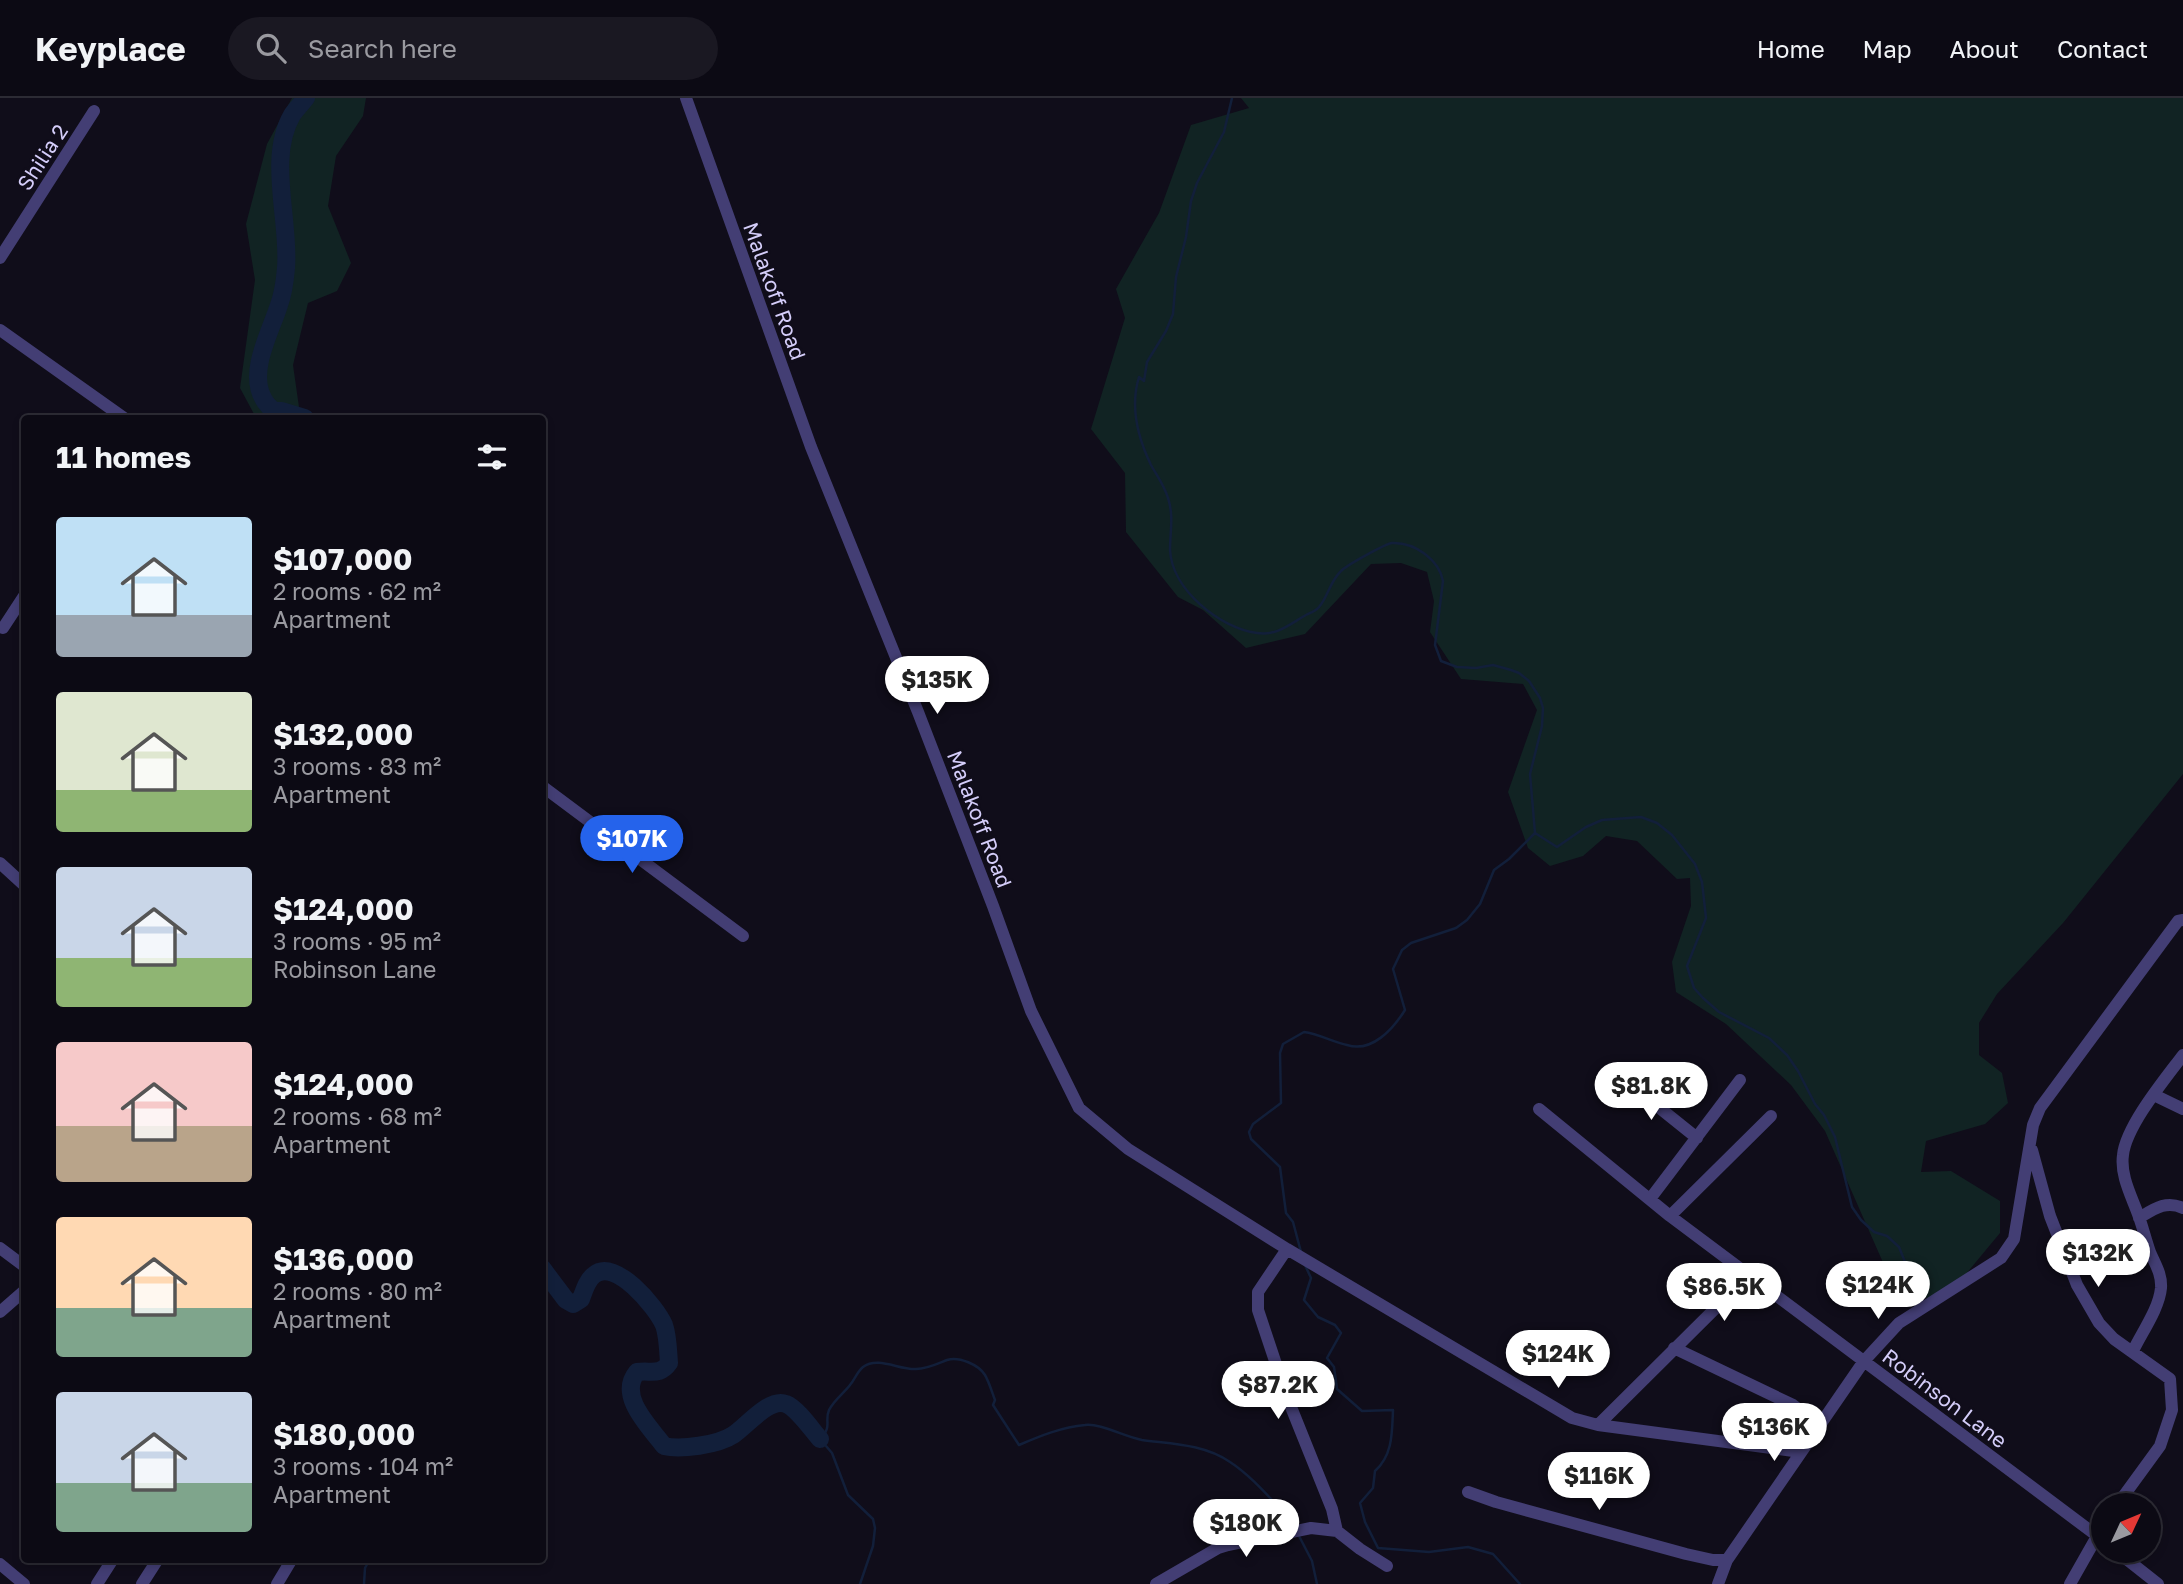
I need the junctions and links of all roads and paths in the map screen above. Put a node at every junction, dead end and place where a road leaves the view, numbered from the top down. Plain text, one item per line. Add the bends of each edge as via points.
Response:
1 (686, 98) edge
2 (94, 111) dead end
3 (0, 258) edge
4 (0, 330) edge
5 (120, 415) edge
6 (21, 601) edge
7 (3, 628) dead end
8 (546, 789) edge
9 (0, 863) edge
10 (21, 882) edge
11 (2183, 920) edge
12 (743, 936) dead end
13 (2183, 1055) edge
14 (1626, 1080) dead end
15 (1740, 1080) dead end
16 (2154, 1094) junction
17 (1539, 1109) dead end
18 (2183, 1109) edge
19 (1771, 1116) dead end
20 (1697, 1138) junction
21 (2030, 1143) junction
22 (1650, 1199) junction
23 (2183, 1208) edge
24 (1670, 1216) junction
25 (2139, 1218) junction
26 (0, 1248) edge
27 (1291, 1251) junction
28 (21, 1264) edge
29 (1749, 1274) junction
30 (21, 1294) edge
31 (0, 1311) edge
32 (1674, 1348) junction
33 (2133, 1351) junction
34 (1864, 1360) junction
35 (2176, 1377) edge
36 (2178, 1411) edge
37 (1598, 1425) junction
38 (1820, 1425) junction
39 (1801, 1452) junction
40 (1468, 1492) dead end
41 (2126, 1493) edge
42 (2091, 1527) edge
43 (1337, 1531) junction
44 (2091, 1550) edge
45 (1727, 1560) junction
46 (110, 1563) edge
47 (155, 1563) edge
48 (289, 1563) edge
49 (2131, 1563) edge
50 (0, 1564) edge
51 (1387, 1566) dead end
52 (24, 1584) edge
53 (97, 1584) edge
54 (142, 1584) edge
55 (276, 1584) edge
56 (1156, 1584) edge
57 (1717, 1584) edge
58 (2070, 1584) edge
59 (2158, 1584) edge

1 - 27 street, Malakoff Road via 811,447 1031,1012 1079,1108 1128,1149
2 - 3 street, Shilia 2
4 - 5 street
6 - 7 street
8 - 12 street
9 - 10 street
11 - 21 street via 2040,1108
13 - 16 street
14 - 20 street
15 - 20 street
16 - 18 street
16 - 25 street via 2122,1156
17 - 22 street, Robinson Lane
19 - 24 street
20 - 22 street
21 - 33 street via 2050,1216 2077,1285 2099,1323
21 - 34 street via 2014,1239 2001,1258 1899,1323
22 - 24 street, Robinson Lane
23 - 25 street via 2165,1205
24 - 29 street, Robinson Lane
25 - 33 street via 2161,1287
26 - 28 street
27 - 37 street, Malakoff Road via 1572,1418
27 - 43 street via 1258,1292 1258,1310
29 - 32 street
29 - 34 street, Robinson Lane
30 - 31 street
32 - 37 street
32 - 38 street via 1793,1405
33 - 35 street
34 - 38 street
34 - 42 street, Robinson Lane
35 - 36 street
36 - 41 street via 2160,1446
37 - 39 street, Malakoff Road
38 - 39 street
39 - 45 street
40 - 45 street via 1686,1554
43 - 51 street
43 - 56 street via 1311,1528 1228,1545
44 - 58 street
45 - 57 street
46 - 53 street
47 - 54 street
48 - 55 street
49 - 59 street
50 - 52 street

